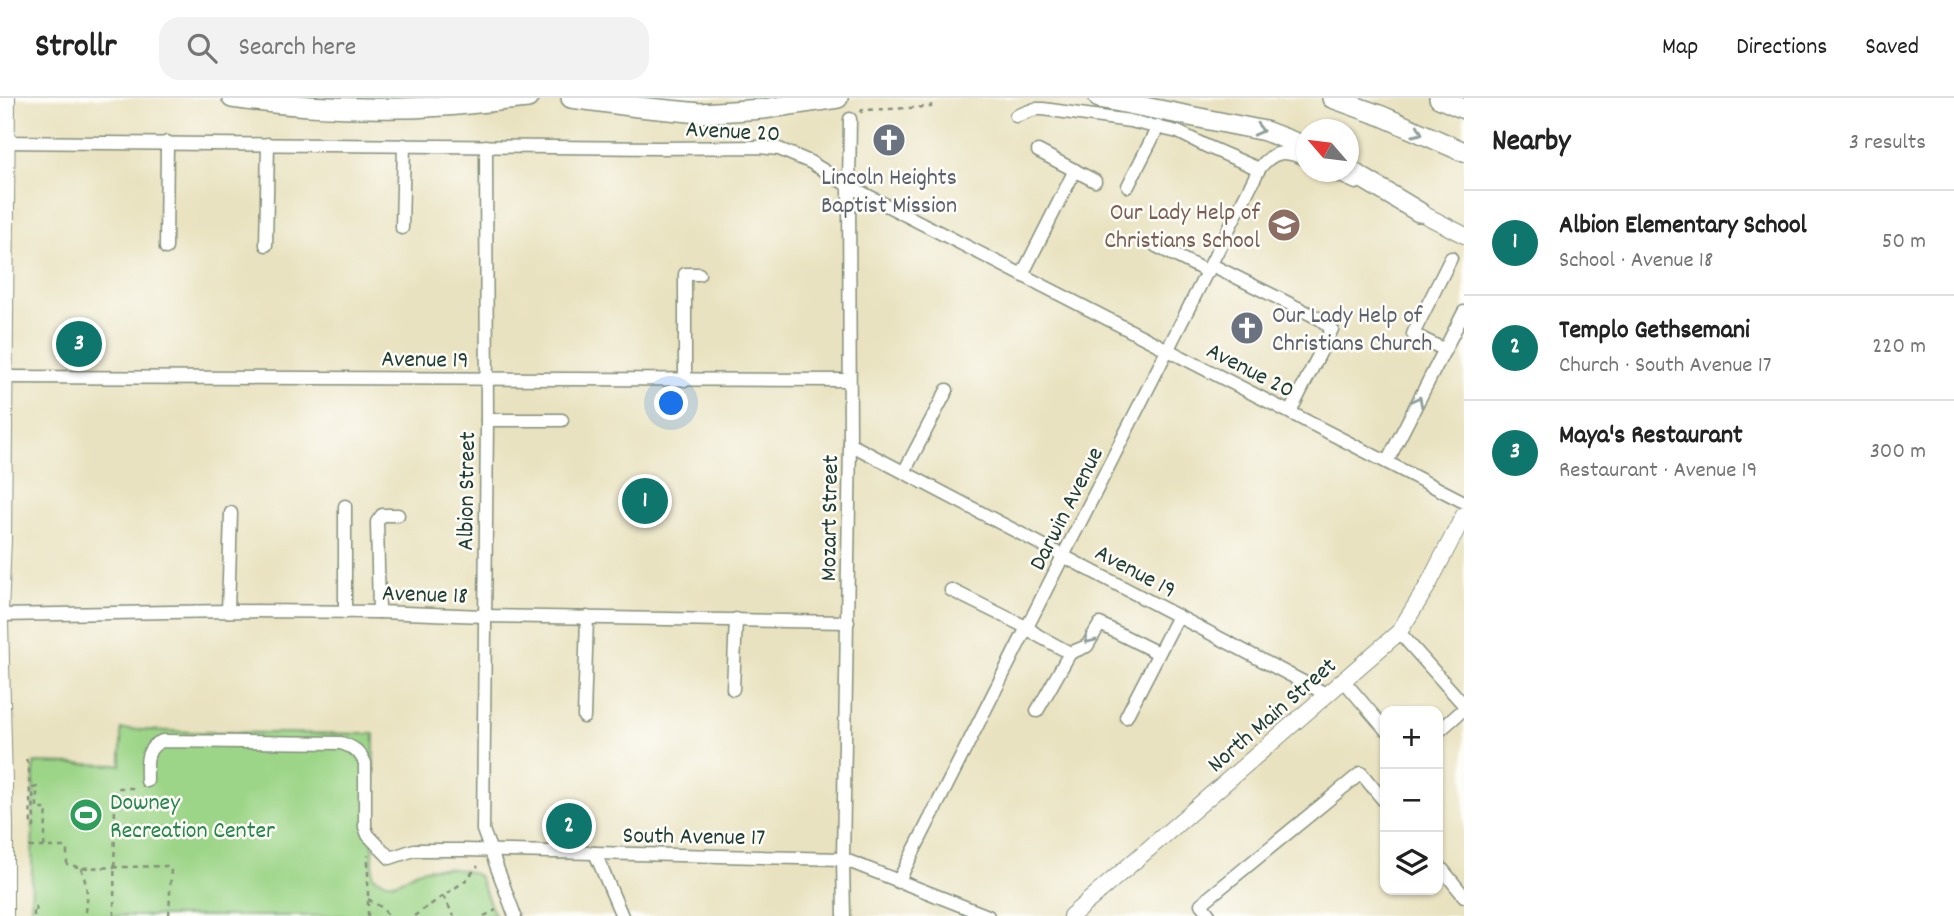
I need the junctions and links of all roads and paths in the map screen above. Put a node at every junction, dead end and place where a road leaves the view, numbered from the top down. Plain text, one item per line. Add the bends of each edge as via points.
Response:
1 (7, 98) edge
2 (232, 98) edge
3 (528, 98) edge
4 (570, 98) edge
5 (838, 98) edge
6 (931, 98) edge
7 (1099, 98) edge
8 (1332, 98) edge
9 (1439, 98) edge
10 (1464, 109) edge
11 (865, 110) dead end
12 (1016, 116) dead end
13 (850, 120) dead end
14 (1157, 127) junction
15 (3, 142) edge
16 (167, 142) junction
17 (1296, 143) edge
18 (268, 144) junction
19 (404, 145) junction
20 (486, 146) junction
21 (1038, 150) dead end
22 (1464, 152) edge
23 (1296, 155) edge
24 (1259, 169) junction
25 (1075, 170) junction
26 (1359, 176) edge
27 (1095, 181) dead end
28 (1353, 182) edge
29 (849, 186) junction
30 (1128, 186) dead end
31 (1419, 212) junction
32 (402, 228) dead end
33 (1464, 234) edge
34 (266, 245) dead end
35 (1156, 246) dead end
36 (166, 248) dead end
37 (1451, 258) dead end
38 (1210, 268) junction
39 (699, 274) dead end
40 (1022, 275) junction
41 (1464, 312) edge
42 (1168, 350) junction
43 (1445, 350) junction
44 (2, 377) edge
45 (486, 379) junction
46 (685, 380) junction
47 (849, 380) junction
48 (947, 390) dead end
49 (1290, 412) junction
50 (487, 420) junction
51 (562, 420) dead end
52 (850, 444) junction
53 (1387, 462) junction
54 (904, 472) junction
55 (1464, 502) edge
56 (345, 506) dead end
57 (230, 513) dead end
58 (398, 515) dead end
59 (1464, 515) edge
60 (1064, 556) junction
61 (951, 590) dead end
62 (228, 611) junction
63 (345, 612) junction
64 (379, 612) junction
65 (0, 616) edge
66 (484, 616) junction
67 (1178, 616) junction
68 (587, 617) junction
69 (736, 619) junction
70 (848, 622) junction
71 (1028, 628) junction
72 (1399, 632) junction
73 (1070, 653) junction
74 (1158, 653) junction
75 (1344, 681) junction
76 (733, 689) dead end
77 (1328, 695) junction
78 (1464, 707) edge
79 (1037, 712) dead end
80 (1126, 717) dead end
81 (584, 718) dead end
82 (1380, 723) edge
83 (1, 725) edge
84 (1443, 727) edge
85 (26, 759) dead end
86 (147, 781) joint
87 (1380, 796) edge
88 (29, 847) dead end
89 (44, 847) junction
90 (490, 851) junction
91 (368, 852) dead end
92 (595, 853) junction
93 (843, 859) junction
94 (115, 866) junction
95 (478, 866) dead end
96 (81, 868) junction
97 (1443, 870) edge
98 (898, 882) junction
99 (1464, 895) edge
100 (443, 896) junction
101 (368, 898) junction
102 (496, 910) dead end
103 (1073, 915) edge
104 (5, 916) edge
105 (85, 916) edge
106 (114, 916) edge
107 (169, 916) edge
108 (368, 916) edge
109 (389, 916) edge
110 (414, 916) edge
111 (454, 916) edge
112 (484, 916) edge
113 (515, 916) edge
114 (622, 916) edge
115 (844, 916) edge
116 (988, 916) edge
117 (1210, 916) edge

1 - 15 main road
2 - 3 highway via 400,108
4 - 5 highway via 700,113
6 - 11 path via 931,107
7 -> 17 highway via 1265,131
8 -> 22 highway
9 - 10 highway
12 - 14 street via 1043,109
13 - 29 street, Mozart Street
14 - 24 street
14 - 30 street
15 - 16 street, Avenue 20
15 - 44 main road
16 - 18 street, Avenue 20
16 - 36 street
18 - 19 street, Avenue 20
18 - 34 street
19 - 20 street, Avenue 20
19 - 32 street
20 - 29 street, Avenue 20 via 779,149
20 - 45 street, Albion Street
21 - 25 street
23 - 24 street, Darwin Avenue via 1272,156
24 - 38 street, Darwin Avenue
25 - 27 street
25 - 40 street
26 - 31 highway
28 - 31 street
29 - 40 street, Avenue 20
29 - 47 street, Mozart Street
31 - 33 main road
35 - 38 street
37 - 43 street via 1413,334
38 - 42 street, Darwin Avenue
38 - 49 street via 1320,319 1332,329
39 - 46 street via 685,274
40 - 42 street, Avenue 20
41 - 43 street
42 - 49 street, Avenue 20
42 - 60 street, Darwin Avenue
53 -> 43 street
44 - 45 street, Avenue 19
44 - 65 main road
45 - 46 street, Avenue 19
45 - 50 street, Albion Street
46 - 47 street, Avenue 19
47 - 52 street, Mozart Street
48 - 54 street
49 - 53 street, Avenue 20
50 - 51 street
50 - 66 street, Albion Street
52 - 54 street, Avenue 19
52 - 70 street, Mozart Street
53 - 55 street, Avenue 20
54 - 60 street, Avenue 19
56 - 63 street
57 - 62 street
58 - 64 street via 382,515 377,522
59 - 72 main road, North Main Street
60 - 67 street, Avenue 19
60 - 71 street, Darwin Avenue
61 - 71 street
62 - 63 street, Avenue 18
62 - 65 street, Avenue 18
63 - 64 street, Avenue 18
64 - 66 street, Avenue 18
65 - 83 main road
66 - 68 street, Avenue 18
66 - 90 street, Albion Street via 483,830
67 - 74 street
67 - 77 street, Avenue 19
68 - 69 street, Avenue 18
68 - 81 street
69 - 70 street, Avenue 18
69 - 76 street
70 - 93 street, Mozart Street
71 - 73 street
71 - 98 street, Darwin Avenue
72 - 75 main road, North Main Street
72 - 78 street
74 -> 73 street via 1100,624 1087,646
73 - 79 street
74 - 80 street
75 - 77 main road, North Main Street
75 - 82 street
77 - 103 main road, North Main Street
78 - 84 street
83 - 104 main road, bridge
85 - 89 path via 31,827 33,788 37,787 37,809 47,809
86 - 90 street, South Avenue 17 via 147,755 162,741 341,743 361,753 365,827 390,858 414,850
86 - 94 path via 145,788 115,790
87 - 117 street via 1361,773 1201,904
88 - 89 path
89 - 96 path via 64,847 67,864
90 - 92 street, South Avenue 17
90 - 113 street, Albion Street
91 - 101 path
92 - 93 street, South Avenue 17
92 - 114 street
93 - 98 street, South Avenue 17
93 - 115 street, Mozart Street
94 - 96 path
94 - 106 path
94 - 107 path via 171,869
95 - 100 path via 466,881
96 - 105 path via 88,898
97 - 99 street
98 - 116 street, South Avenue 17
100 - 110 path
100 - 111 path
101 - 108 path
101 - 109 path
102 - 112 path

